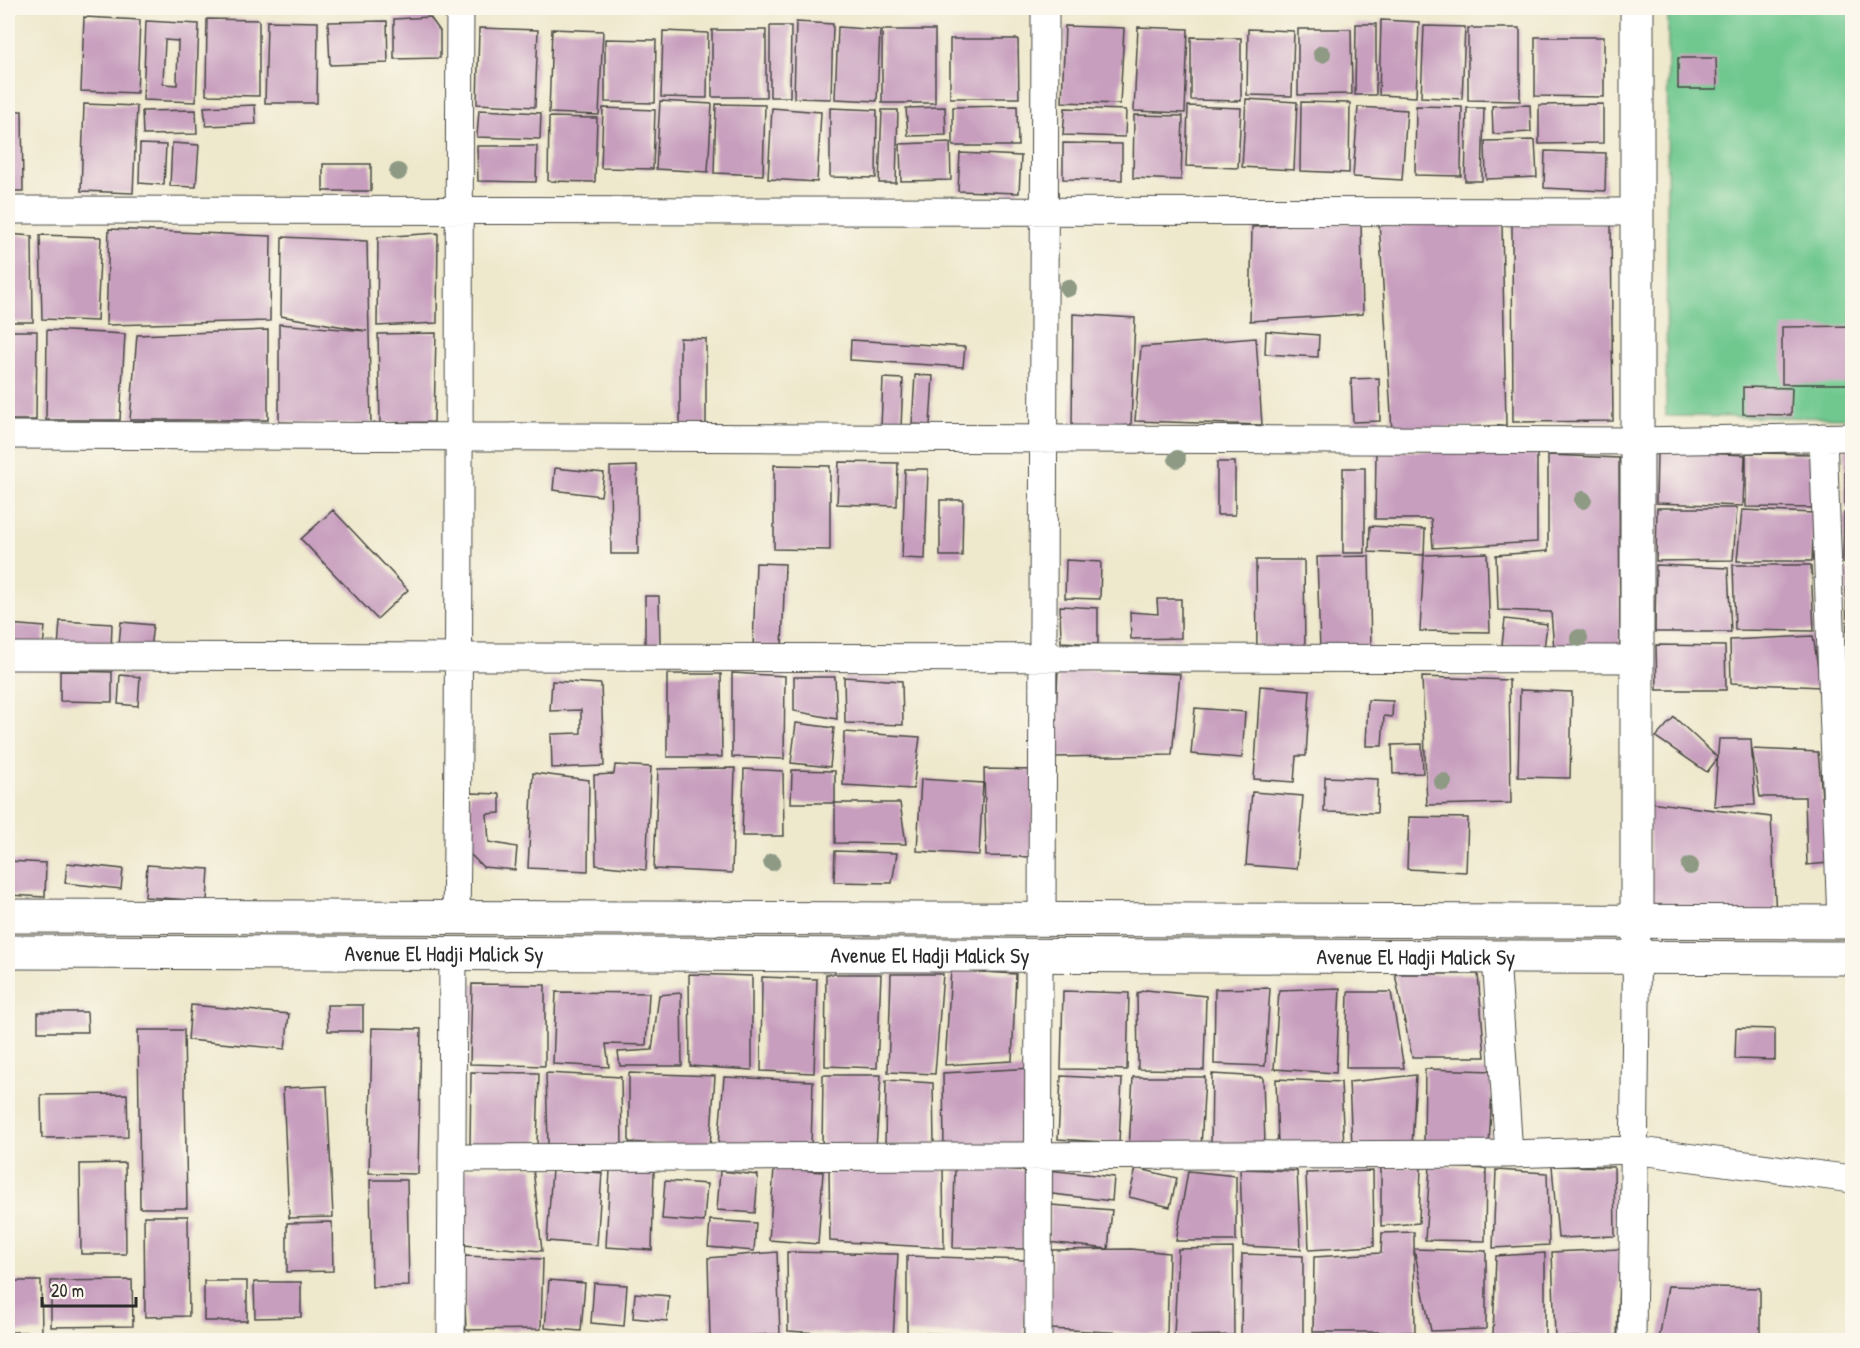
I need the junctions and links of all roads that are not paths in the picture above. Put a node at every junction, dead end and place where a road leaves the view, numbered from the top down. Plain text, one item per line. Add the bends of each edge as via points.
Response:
1 (460, 8) edge
2 (1046, 8) edge
3 (1637, 8) edge
4 (8, 210) edge
5 (459, 211) junction
6 (1044, 211) junction
7 (1637, 212) junction
8 (8, 435) edge
9 (457, 436) junction
10 (1822, 437) junction
11 (1852, 437) edge
12 (1043, 439) junction
13 (1636, 441) junction
14 (8, 656) edge
15 (460, 656) junction
16 (1042, 658) junction
17 (1636, 659) junction
18 (8, 916) edge
19 (456, 918) junction
20 (1042, 920) junction
21 (1637, 921) junction
22 (1847, 922) edge
23 (8, 952) edge
24 (453, 954) junction
25 (1039, 955) junction
26 (1496, 957) junction
27 (1852, 958) edge
28 (1636, 959) junction
29 (1633, 1150) junction
30 (1509, 1155) junction
31 (1039, 1156) junction
32 (453, 1158) junction
33 (1852, 1179) edge
34 (451, 1341) edge
35 (1038, 1341) edge
36 (1632, 1341) edge

1 - 5 street
2 - 6 street
3 - 7 street
4 - 5 street
5 - 6 street
5 - 9 street
6 - 7 street
6 - 12 street
7 - 13 street
8 - 9 street
9 - 12 street
9 - 15 street
10 - 11 street
10 - 13 street
10 - 22 street
12 - 13 street
12 - 16 street
13 - 17 street
14 - 15 street
15 - 16 street
15 - 19 street
16 - 17 street
16 - 20 street
17 - 21 street
18 - 19 street, Avenue El Hadji Malick Sy
19 - 20 street, Avenue El Hadji Malick Sy
20 - 21 street, Avenue El Hadji Malick Sy
21 - 22 street, Avenue El Hadji Malick Sy
21 - 28 street
23 - 24 street, Avenue El Hadji Malick Sy
24 - 25 street, Avenue El Hadji Malick Sy
24 - 32 street
25 - 26 street, Avenue El Hadji Malick Sy
25 - 31 street
26 - 28 street, Avenue El Hadji Malick Sy
26 - 30 street
27 - 28 street, Avenue El Hadji Malick Sy
28 - 29 street
29 - 30 street
29 - 33 street
29 - 36 street
30 - 31 street
31 - 32 street
31 - 35 street
32 - 34 street

